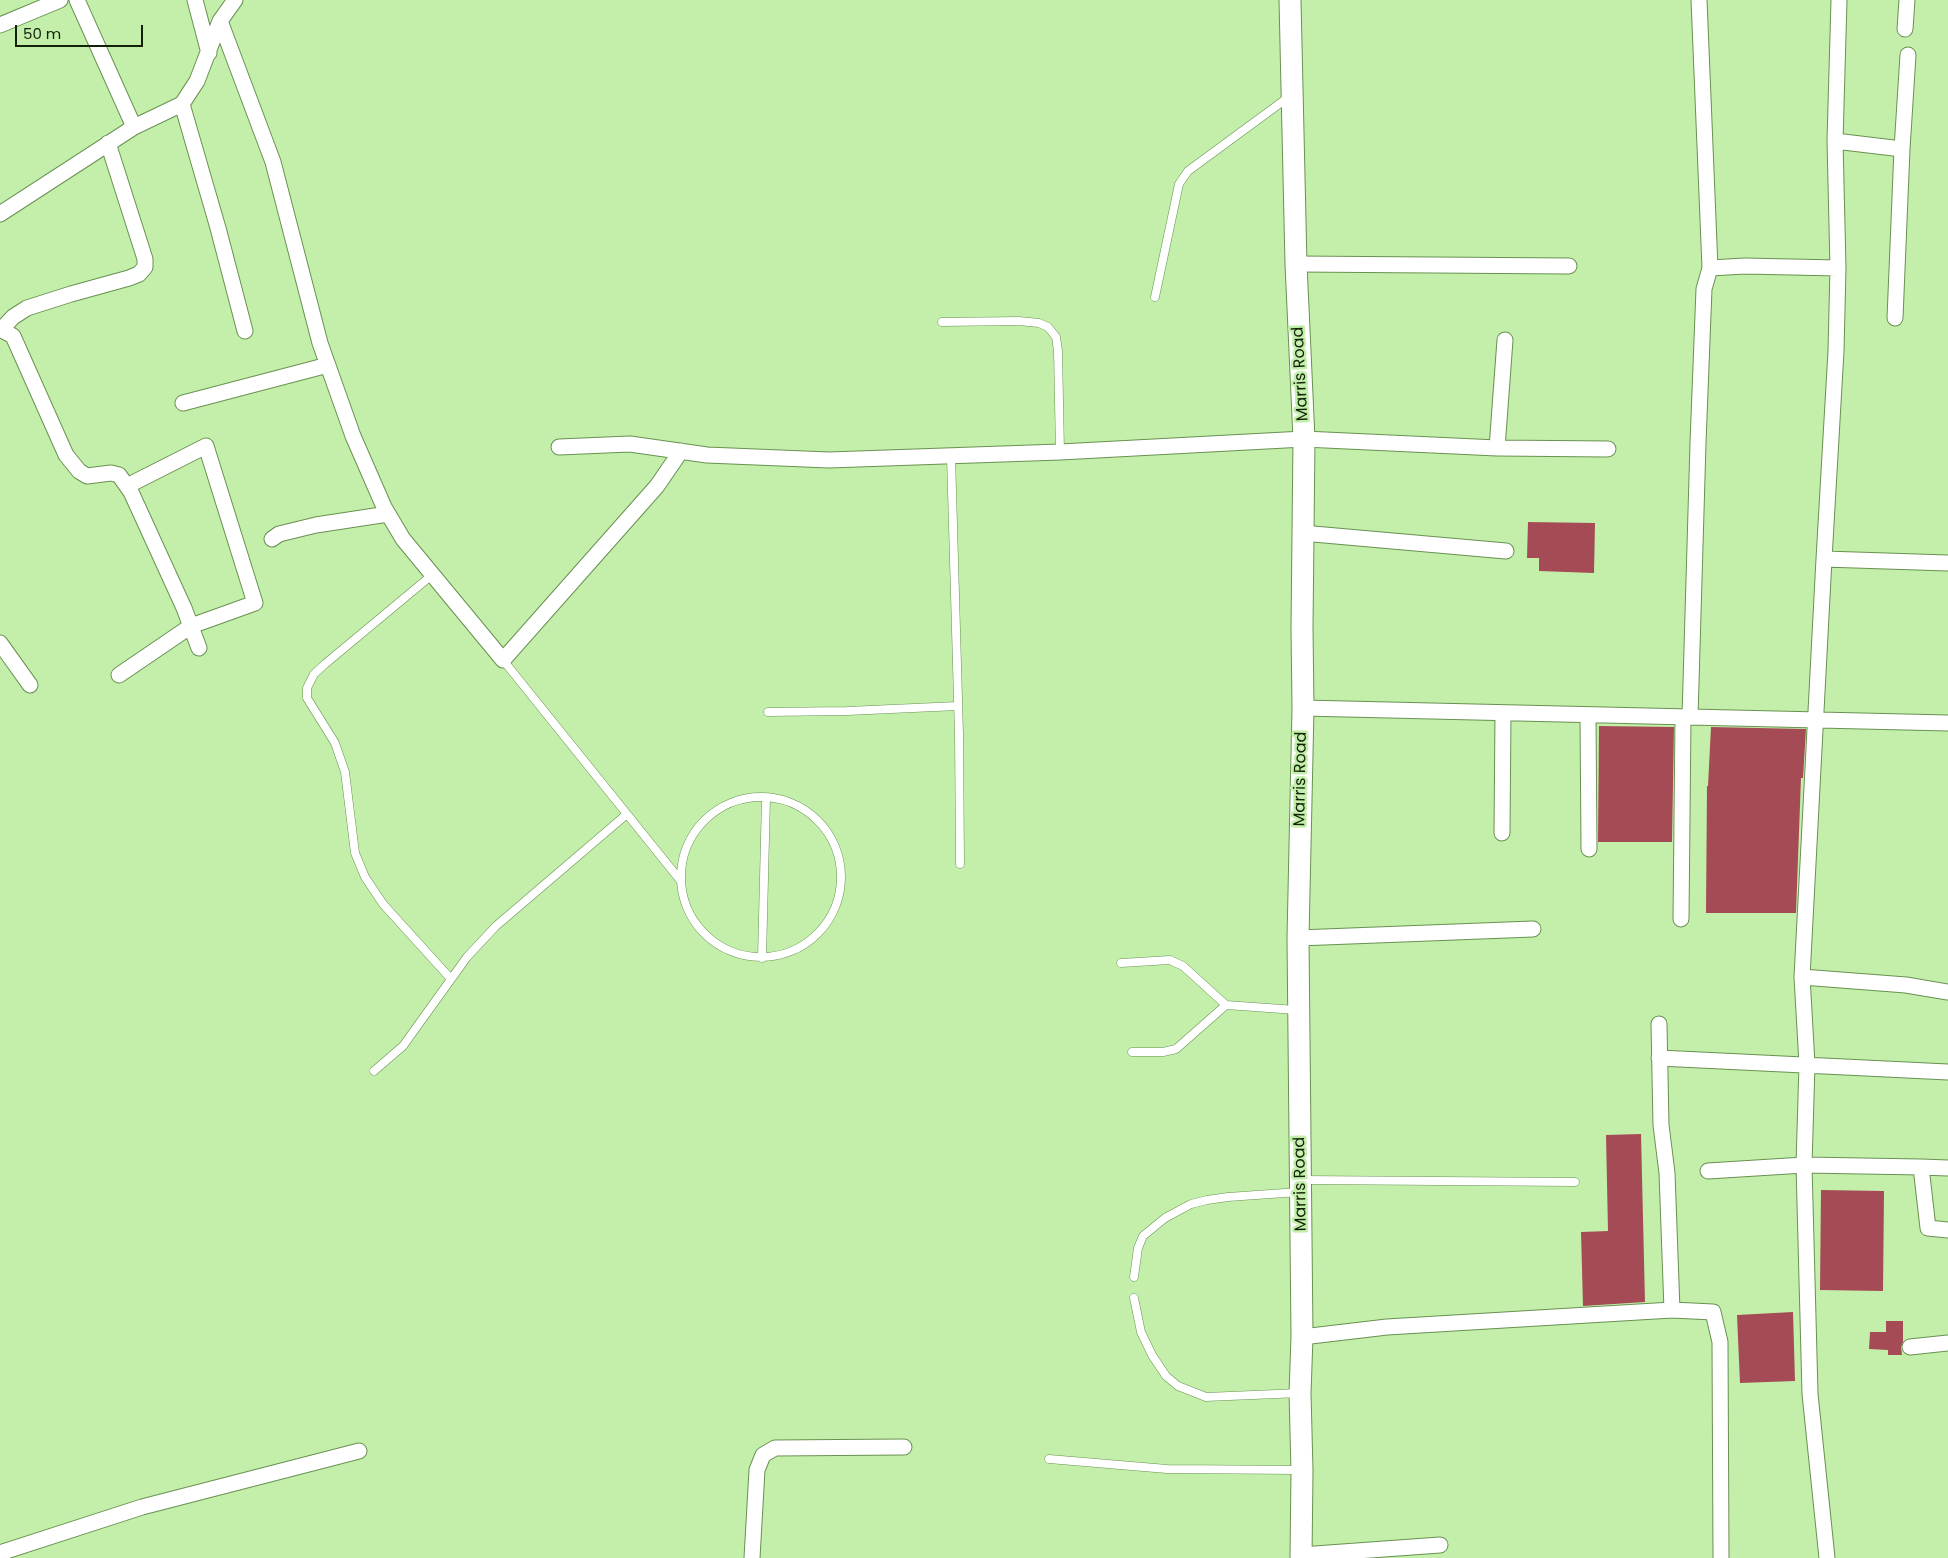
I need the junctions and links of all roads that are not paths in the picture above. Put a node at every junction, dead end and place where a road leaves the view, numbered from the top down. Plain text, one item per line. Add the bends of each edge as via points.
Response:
1 (60, 0) edge
2 (77, 0) edge
3 (195, 0) edge
4 (234, 0) edge
5 (1290, 0) edge
6 (1699, 0) edge
7 (1839, 0) edge
8 (1907, 0) edge
9 (220, 21) junction
10 (0, 25) edge
11 (1905, 29) dead end
12 (209, 53) junction
13 (1908, 55) dead end
14 (1292, 94) junction
15 (182, 104) junction
16 (134, 127) junction
17 (1835, 141) junction
18 (108, 143) junction
19 (1902, 149) junction
20 (0, 214) edge
21 (1296, 264) junction
22 (1570, 266) dead end
23 (1710, 268) junction
24 (1838, 268) junction
25 (1155, 297) dead end
26 (1895, 318) dead end
27 (942, 322) dead end
28 (1, 329) edge
29 (245, 331) dead end
30 (1505, 340) dead end
31 (328, 365) junction
32 (183, 403) dead end
33 (1304, 439) junction
34 (559, 447) dead end
35 (1496, 448) junction
36 (1608, 449) dead end
37 (681, 451) junction
38 (1060, 452) junction
39 (951, 456) junction
40 (127, 486) junction
41 (388, 514) junction
42 (1302, 533) junction
43 (272, 539) dead end
44 (1506, 551) dead end
45 (1824, 559) junction
46 (1948, 563) edge
47 (432, 575) junction
48 (191, 626) junction
49 (0, 643) edge
50 (199, 648) dead end
51 (503, 660) junction
52 (119, 675) dead end
53 (30, 685) dead end
54 (958, 706) junction
55 (1303, 708) junction
56 (768, 712) dead end
57 (1503, 713) junction
58 (1588, 715) junction
59 (1687, 717) junction
60 (1815, 720) junction
61 (1948, 723) edge
62 (766, 798) junction
63 (627, 814) junction
64 (1502, 833) dead end
65 (1589, 849) dead end
66 (960, 864) dead end
67 (680, 880) junction
68 (1681, 919) dead end
69 (1533, 929) dead end
70 (1298, 938) junction
71 (762, 958) junction
72 (1121, 963) dead end
73 (1802, 977) junction
74 (451, 978) junction
75 (1948, 992) edge
76 (1226, 1005) junction
77 (1298, 1010) junction
78 (1658, 1024) dead end
79 (1132, 1052) dead end
80 (1659, 1058) junction
81 (1807, 1064) junction
82 (374, 1071) dead end
83 (1948, 1072) edge
84 (1804, 1165) junction
85 (1921, 1167) junction
86 (1948, 1168) edge
87 (1708, 1171) dead end
88 (1575, 1182) dead end
89 (1301, 1186) junction
90 (1948, 1230) edge
91 (1134, 1276) dead end
92 (1134, 1298) dead end
93 (1672, 1310) junction
94 (1302, 1336) junction
95 (1948, 1343) edge
96 (1910, 1347) dead end
97 (1300, 1393) junction
98 (904, 1447) dead end
99 (359, 1451) dead end
100 (1049, 1459) dead end
101 (1302, 1470) junction
102 (1440, 1546) dead end
103 (22, 1552) edge
104 (0, 1553) edge
105 (1301, 1556) edge
106 (752, 1558) edge
107 (1721, 1558) edge
108 (1827, 1558) edge

1 - 10 street
2 - 16 street
3 - 12 street
4 - 9 street
5 - 14 street, Marris Road
6 - 23 street
7 - 17 street
8 - 11 street
9 - 12 street
9 - 31 street via 274,162 317,334
12 - 15 street
13 - 19 street
14 - 21 street, Marris Road
14 - 25 lane via 1188,171 1179,184
15 - 16 street
15 - 29 street
16 - 18 street
17 - 19 street
17 - 24 street
18 - 20 street
18 - 28 street via 145,267 139,274 128,278 28,308
19 - 26 street
21 - 22 street
21 - 33 street, Marris Road
23 - 24 street
23 - 59 street via 1704,288
24 - 45 street
27 - 38 lane via 1039,323 1056,336
28 - 40 street via 13,336 66,455 87,476 111,473 119,475
30 - 35 street
31 - 32 street
31 - 41 street via 353,436
33 - 35 street
33 - 38 street
33 - 42 street, Marris Road
34 - 37 street via 630,444
35 - 36 street
37 - 39 street via 829,460
37 - 51 street via 656,486
38 - 39 street
39 - 54 lane
40 - 48 street
40 - 48 street via 206,446 255,603
41 - 43 street via 316,525
41 - 47 street
42 - 44 street
42 - 55 street, Marris Road
45 - 46 street
45 - 60 street
47 - 51 street
47 - 74 lane via 324,664 307,688 307,698 335,743 345,772 355,853 365,877 383,904
48 - 50 street
48 - 52 street
49 - 53 street
51 - 63 lane
54 - 56 lane
54 - 66 lane
55 - 57 street
55 - 70 street, Marris Road
57 - 58 street
57 - 64 street
58 - 59 street
58 - 65 street
59 - 60 street
59 - 68 street
60 - 61 street
60 - 73 street
62 - 67 lane via 748,797 728,804 702,822 686,849
62 - 71 lane
62 - 71 lane via 790,802 816,819 835,845 841,876 836,906 819,933 793,951
63 - 67 lane
63 - 74 lane via 496,926
67 - 71 lane via 687,910 705,936 731,953
69 - 70 street
70 - 77 street, Marris Road
72 - 76 lane via 1170,960 1182,966
73 - 75 street
73 - 81 street
74 - 82 lane via 403,1046
76 - 77 lane
76 - 79 lane via 1176,1048 1163,1052
77 - 89 street, Marris Road
78 - 80 street
80 - 81 street
80 - 93 street
81 - 83 street
81 - 84 street
84 - 85 street
84 - 87 street
84 - 108 street via 1810,1394
85 - 86 street
85 - 90 street via 1928,1228
88 - 89 lane
89 - 91 lane via 1191,1204 1165,1218 1143,1236
89 - 94 street, Marris Road
92 - 97 lane via 1140,1332 1166,1376 1178,1386 1206,1397
93 - 94 street via 1387,1327
93 - 107 street via 1713,1312 1720,1342
94 - 97 street, Marris Road
95 - 96 street
97 - 101 street, Marris Road
98 - 106 street via 776,1448 763,1455 757,1470
99 - 103 street via 142,1507
100 - 101 lane via 1167,1469
101 - 105 street, Marris Road
102 - 105 street
103 - 104 street

